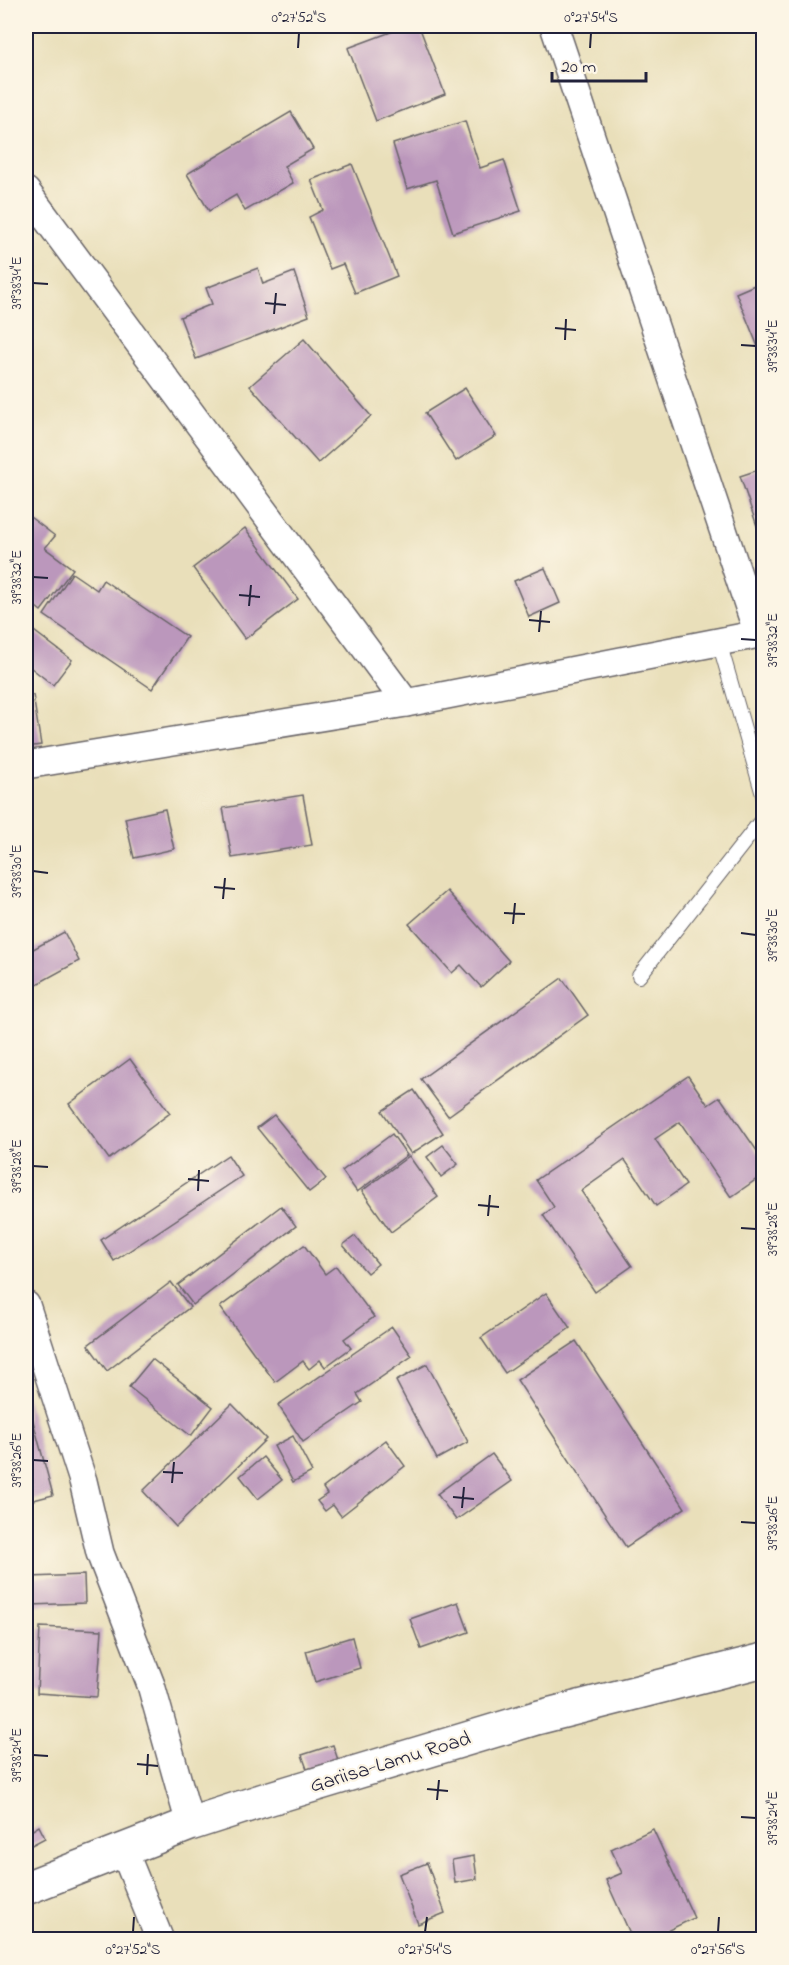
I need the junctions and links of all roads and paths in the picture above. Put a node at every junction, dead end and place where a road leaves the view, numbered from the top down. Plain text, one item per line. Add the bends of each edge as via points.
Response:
1 (554, 26) edge
2 (26, 191) edge
3 (761, 634) edge
4 (719, 642) junction
5 (406, 703) junction
6 (26, 765) edge
7 (764, 798) edge
8 (764, 817) edge
9 (639, 976) dead end
10 (26, 1305) edge
11 (764, 1660) edge
12 (190, 1824) junction
13 (124, 1851) junction
14 (26, 1888) edge
15 (160, 1940) edge

1 - 3 street
2 - 5 street
3 - 4 street
4 - 5 street
4 - 7 lane
5 - 6 street
8 - 9 lane
10 - 12 street via 83,1481 100,1553 151,1685
11 - 12 street, Gariisa-Lamu Road via 536,1718
12 - 13 street, Gariisa-Lamu Road
13 - 14 street, Gariisa-Lamu Road
13 - 15 street

